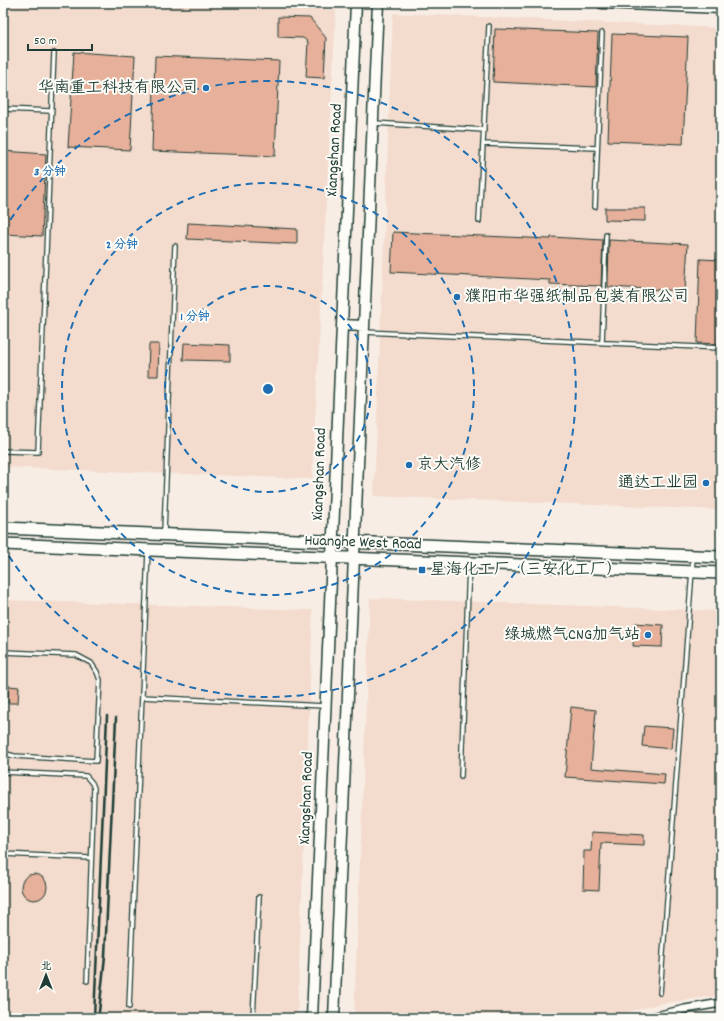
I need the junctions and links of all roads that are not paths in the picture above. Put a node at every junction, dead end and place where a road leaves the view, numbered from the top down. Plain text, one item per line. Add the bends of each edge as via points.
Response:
1 (356, 3) edge
2 (378, 3) edge
3 (602, 3) edge
4 (721, 8) edge
5 (488, 26) dead end
6 (602, 33) dead end
7 (54, 53) dead end
8 (3, 109) edge
9 (51, 112) junction
10 (374, 123) junction
11 (484, 130) junction
12 (483, 144) junction
13 (597, 148) junction
14 (595, 207) dead end
15 (480, 221) dead end
16 (606, 235) dead end
17 (176, 246) dead end
18 (342, 325) junction
19 (364, 329) junction
20 (602, 342) junction
21 (721, 348) edge
22 (3, 451) edge
23 (3, 528) edge
24 (164, 535) junction
25 (332, 542) junction
26 (355, 543) junction
27 (3, 544) edge
28 (148, 550) junction
29 (693, 556) junction
30 (721, 557) edge
31 (332, 558) junction
32 (354, 559) junction
33 (468, 563) junction
34 (692, 572) junction
35 (721, 573) edge
36 (3, 652) edge
37 (142, 697) junction
38 (325, 706) junction
39 (3, 752) edge
40 (3, 772) edge
41 (461, 776) dead end
42 (3, 854) edge
43 (91, 858) junction
44 (259, 897) dead end
45 (86, 981) dead end
46 (660, 993) dead end
47 (721, 1003) edge
48 (130, 1007) dead end
49 (253, 1018) edge
50 (312, 1018) edge
51 (334, 1018) edge
52 (648, 1018) edge

1 - 18 street, Xiangshan Road
2 - 10 street
3 - 4 street
5 - 11 lane
6 - 13 lane
7 - 9 lane
8 - 9 lane
9 - 22 lane via 38,452
10 - 11 lane
10 - 19 street
11 - 12 lane
12 - 13 lane
12 - 15 lane
13 - 14 lane
16 - 20 lane
17 - 24 lane
18 - 19 street
18 - 25 street, Xiangshan Road
19 - 20 lane
19 - 26 street
20 - 21 lane
23 - 24 main road, Huanghe West Road
24 - 25 main road, Huanghe West Road
25 - 26 main road, Huanghe West Road
25 - 31 street, Xiangshan Road
26 - 29 main road, Huanghe West Road
26 - 32 street
27 - 28 main road, Huanghe West Road
28 - 31 main road, Huanghe West Road
28 - 37 lane
29 - 30 main road, Huanghe West Road
29 - 34 lane
31 - 32 main road, Huanghe West Road
31 - 38 street, Xiangshan Road
32 - 33 main road, Huanghe West Road
32 - 51 street
33 - 34 main road, Huanghe West Road
33 - 41 lane
34 - 35 main road, Huanghe West Road
34 - 46 lane
36 - 39 lane via 76,655 91,663 100,680 96,761 14,756
37 - 38 lane
37 - 48 lane
38 - 50 street, Xiangshan Road
40 - 43 lane via 86,776 94,788
42 - 43 lane
43 - 45 lane
44 - 49 lane
47 - 52 street

